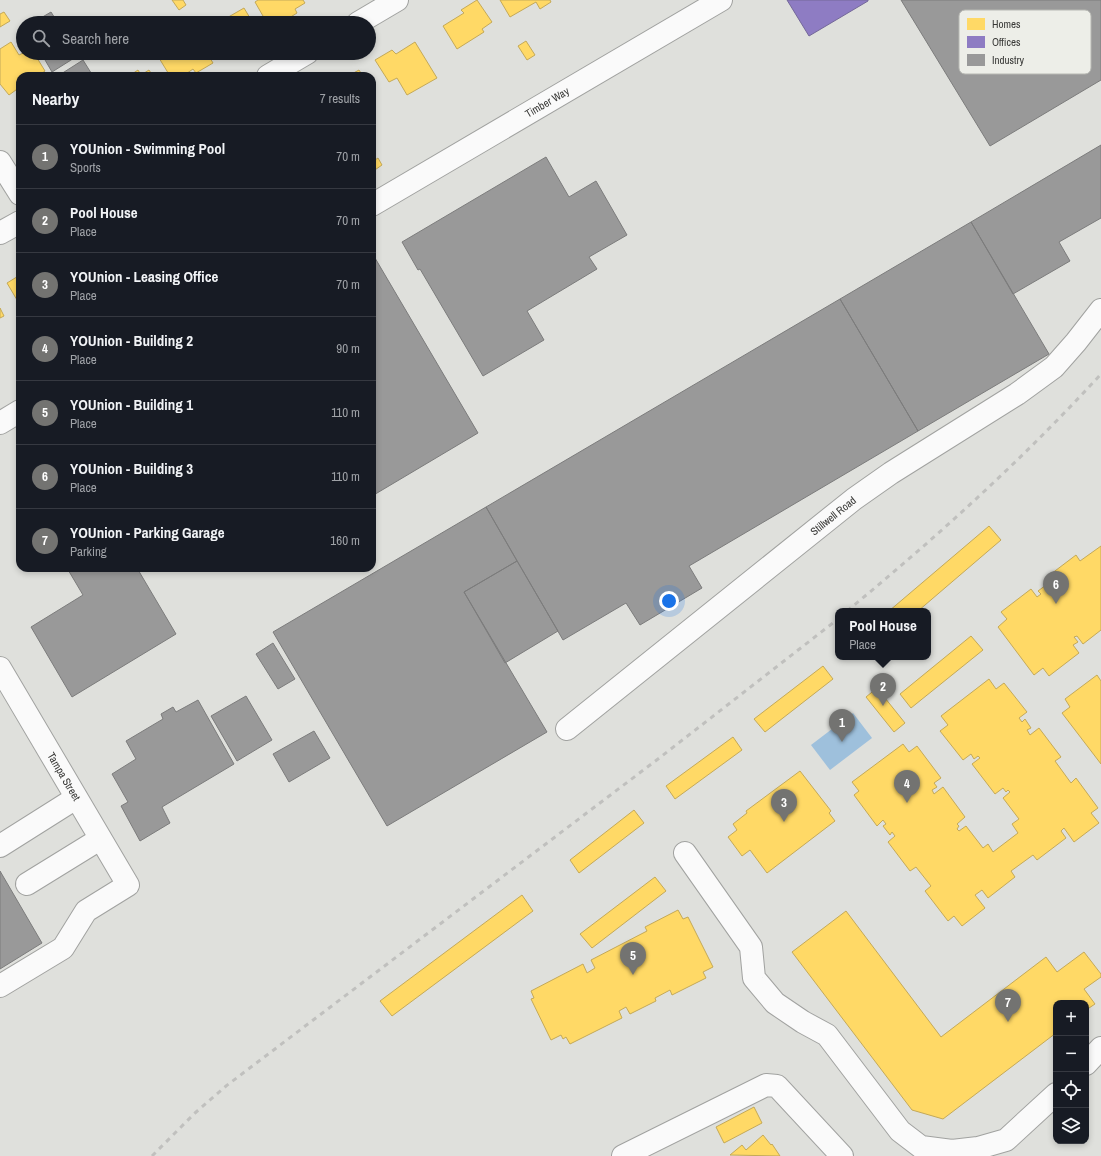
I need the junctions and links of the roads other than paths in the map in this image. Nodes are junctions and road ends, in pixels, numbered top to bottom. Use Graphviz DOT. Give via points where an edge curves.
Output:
graph roads {
  1 [pos="397,0"];
  2 [pos="721,0"];
  3 [pos="370,16"];
  4 [pos="295,60"];
  5 [pos="275,72"];
  6 [pos="0,162"];
  7 [pos="16,188"];
  8 [pos="376,203"];
  9 [pos="16,224"];
  10 [pos="0,234"];
  11 [pos="1101,310"];
  12 [pos="16,413"];
  13 [pos="0,423"];
  14 [pos="0,668"];
  15 [pos="567,729"];
  16 [pos="76,798"];
  17 [pos="100,839"];
  18 [pos="0,846"];
  19 [pos="685,853"];
  20 [pos="27,884"];
  21 [pos="0,986"];
  22 [pos="1101,1048"];
  23 [pos="1089,1061"];
  24 [pos="1053,1097"];
  25 [pos="623,1156"];
  26 [pos="842,1156"];
  1 -- 3 [label="street"];
  2 -- 8 [label="street, Timber Way"];
  4 -- 5 [label="street"];
  6 -- 7 [label="street"];
  9 -- 10 [label="street"];
  11 -- 15 [label="street, Stillwell Road" via="1054,367 1017,394 854,499"];
  12 -- 13 [label="street"];
  14 -- 16 [label="street, Tampa Street"];
  16 -- 17 [label="street, Tampa Street"];
  16 -- 18 [label="street"];
  17 -- 20 [label="street"];
  17 -- 21 [label="street, Tampa Street" via="128,885 86,911 63,948"];
  19 -- 24 [label="street" via="751,947 754,978 775,1003 827,1035 900,1131 921,1147 952,1151 978,1148 1006,1140"];
  22 -- 23 [label="street"];
  25 -- 26 [label="street" via="766,1085 777,1086"];
}
